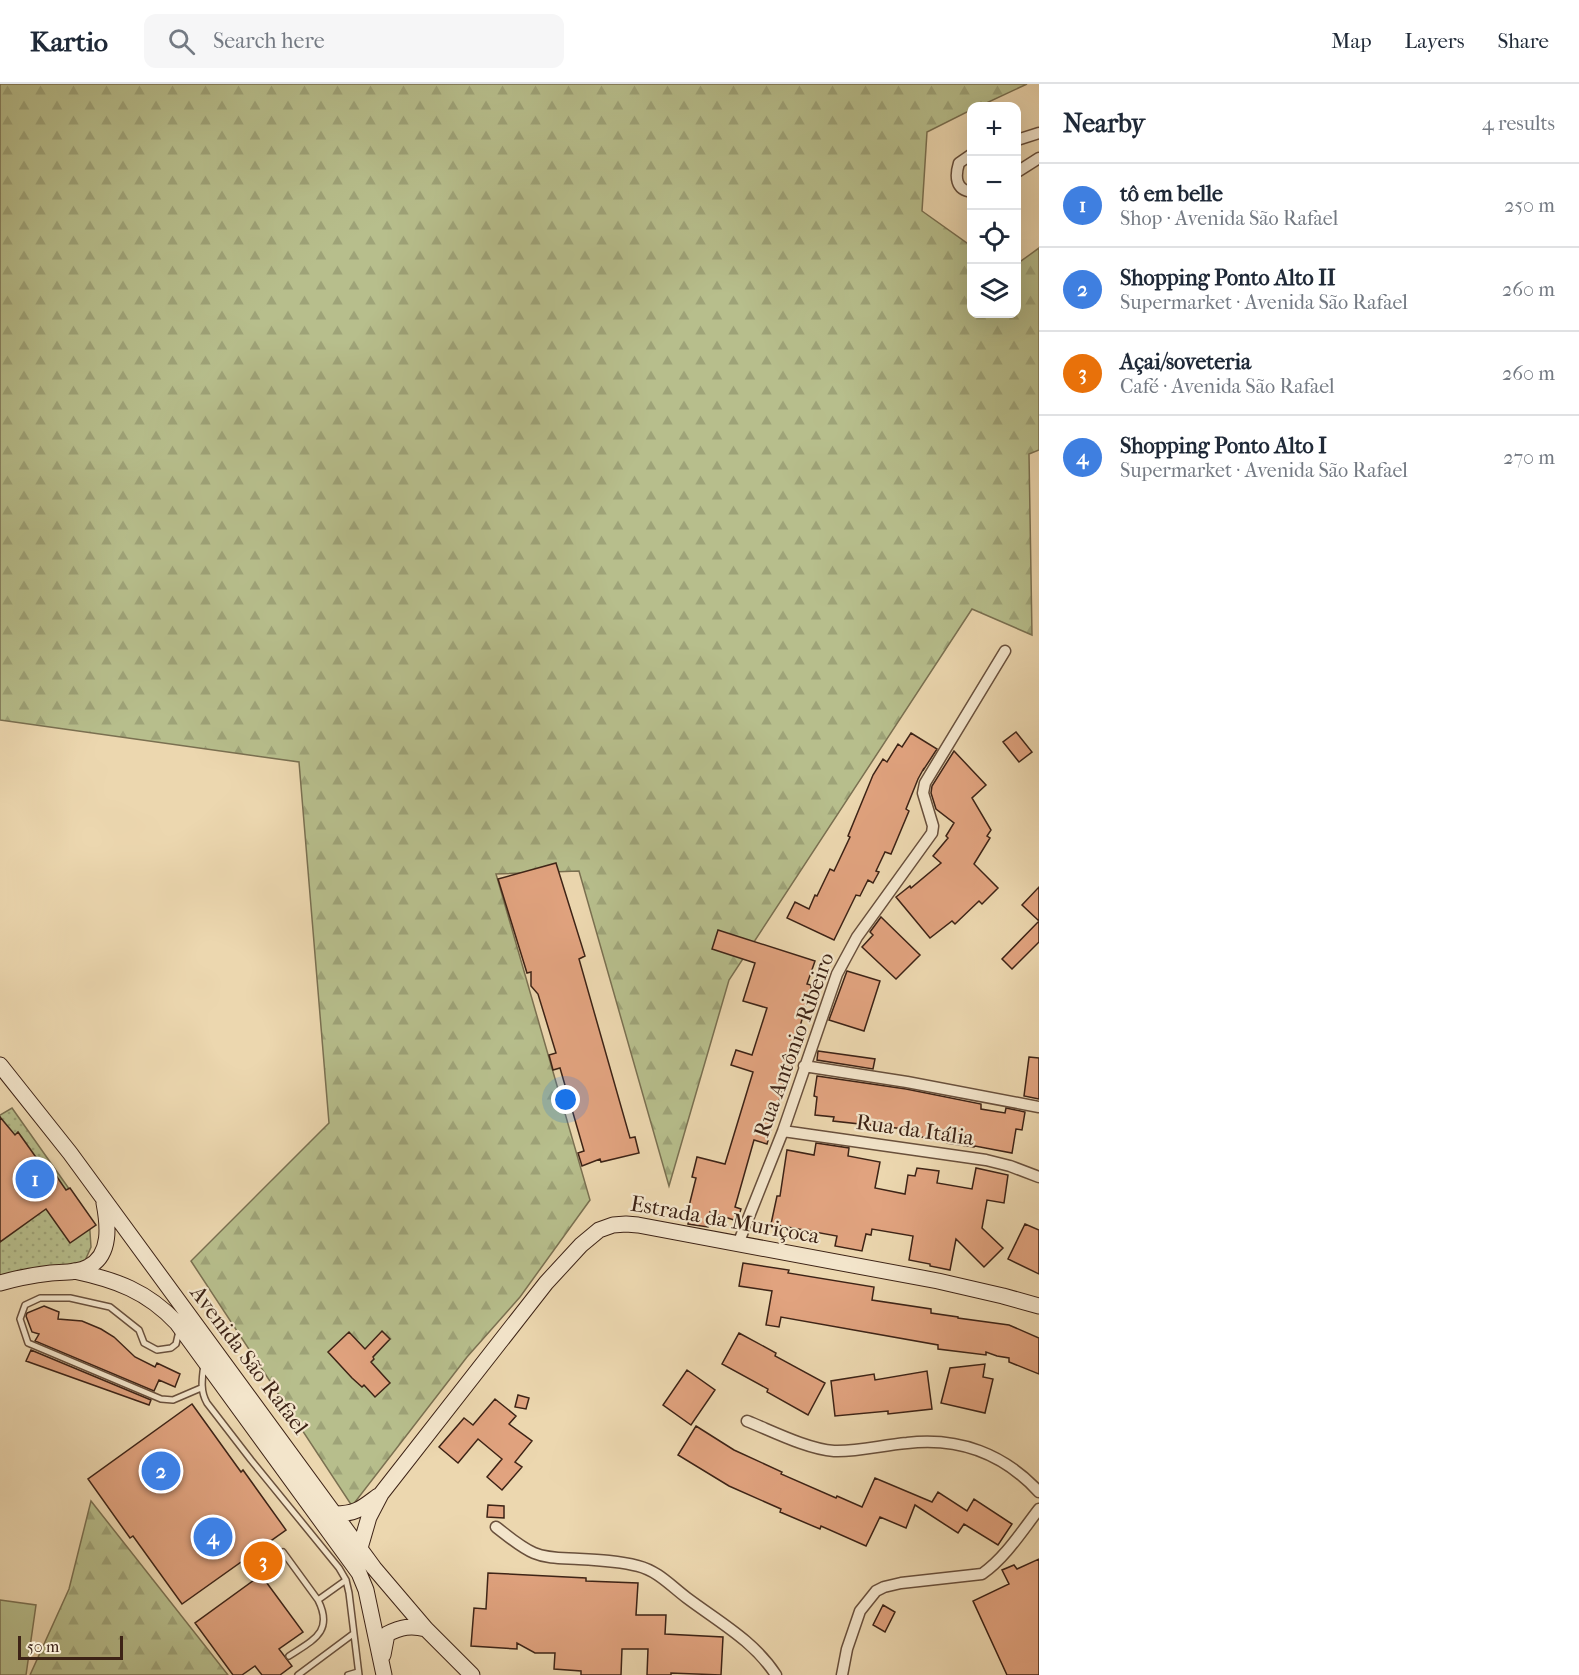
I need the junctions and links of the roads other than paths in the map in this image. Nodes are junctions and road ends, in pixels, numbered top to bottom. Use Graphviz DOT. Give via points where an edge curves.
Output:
graph roads {
  1 [pos="1039,133"];
  2 [pos="1021,139"];
  3 [pos="967,157"];
  4 [pos="1039,158"];
  5 [pos="1021,169"];
  6 [pos="967,191"];
  7 [pos="1005,651"];
  8 [pos="0,1065"];
  9 [pos="804,1066"];
  10 [pos="7,1084"];
  11 [pos="1039,1107"];
  12 [pos="783,1131"];
  13 [pos="1039,1177"];
  14 [pos="104,1200"];
  15 [pos="738,1244"];
  16 [pos="74,1271"];
  17 [pos="0,1283"];
  18 [pos="1039,1306"];
  19 [pos="180,1327"];
  20 [pos="204,1360"];
  21 [pos="201,1388"];
  22 [pos="747,1421"];
  23 [pos="1039,1492"];
  24 [pos="381,1494"];
  25 [pos="1039,1509"];
  26 [pos="335,1514"];
  27 [pos="496,1527"];
  28 [pos="360,1548"];
  29 [pos="283,1551"];
  30 [pos="346,1580"];
  31 [pos="318,1600"];
  32 [pos="426,1629"];
  33 [pos="353,1634"];
  34 [pos="289,1656"];
  35 [pos="382,1670"];
  36 [pos="358,1674"];
  37 [pos="470,1674"];
  38 [pos="298,1675"];
  39 [pos="348,1675"];
  40 [pos="776,1675"];
  41 [pos="842,1675"];
  1 -- 2 [label="street"];
  3 -- 6 [label="street" via="959,163 956,177"];
  4 -- 5 [label="street"];
  7 -- 9 [label="street, Rua Antônio Ribeiro" via="924,783 932,833 843,962"];
  8 -- 10 [label="main road, Avenida São Rafael"];
  9 -- 11 [label="street"];
  9 -- 12 [label="street, Rua Antônio Ribeiro"];
  10 -- 14 [label="main road, Avenida São Rafael" via="70,1153"];
  12 -- 13 [label="street, Rua da Itália" via="986,1160"];
  12 -- 15 [label="street, Rua Antônio Ribeiro"];
  14 -- 16 [label="main road" via="108,1223 103,1251 88,1268"];
  14 -- 26 [label="main road, Avenida São Rafael"];
  15 -- 18 [label="main road, Estrada da Muriçoca" via="938,1281"];
  15 -- 24 [label="main road, Estrada da Muriçoca" via="626,1224 599,1230 546,1283"];
  16 -- 17 [label="main road"];
  16 -- 19 [label="main road, Avenida São Rafael" via="135,1290 164,1309"];
  19 -- 20 [label="main road, Avenida São Rafael"];
  19 -- 21 [label="lane" via="176,1344 157,1350 144,1343 139,1330 110,1307 70,1298 40,1298 25,1305 20,1319 28,1342 161,1399 173,1400"];
  20 -- 21 [label="lane"];
  20 -- 35 [label="main road, Avenida São Rafael" via="359,1573"];
  21 -- 30 [label="lane" via="207,1403"];
  22 -- 23 [label="street" via="815,1448 833,1451 933,1441 978,1449 1025,1477"];
  24 -- 26 [label="main road, Estrada da Muriçoca" via="358,1511"];
  24 -- 28 [label="main road, Estrada da Muriçoca"];
  25 -- 41 [label="street" via="982,1574 901,1583 876,1591 860,1611"];
  26 -- 28 [label="main road, Avenida São Rafael"];
  27 -- 40 [label="street" via="524,1548 543,1556 649,1569 750,1644"];
  28 -- 32 [label="main road, Avenida São Rafael"];
  29 -- 31 [label="lane"];
  30 -- 31 [label="lane"];
  30 -- 33 [label="lane"];
  31 -- 34 [label="lane" via="323,1610 322,1630"];
  32 -- 35 [label="main road" via="413,1626 387,1634"];
  32 -- 37 [label="main road, Avenida São Rafael"];
  33 -- 36 [label="lane"];
  33 -- 38 [label="lane"];
  36 -- 39 [label="lane"];
}
